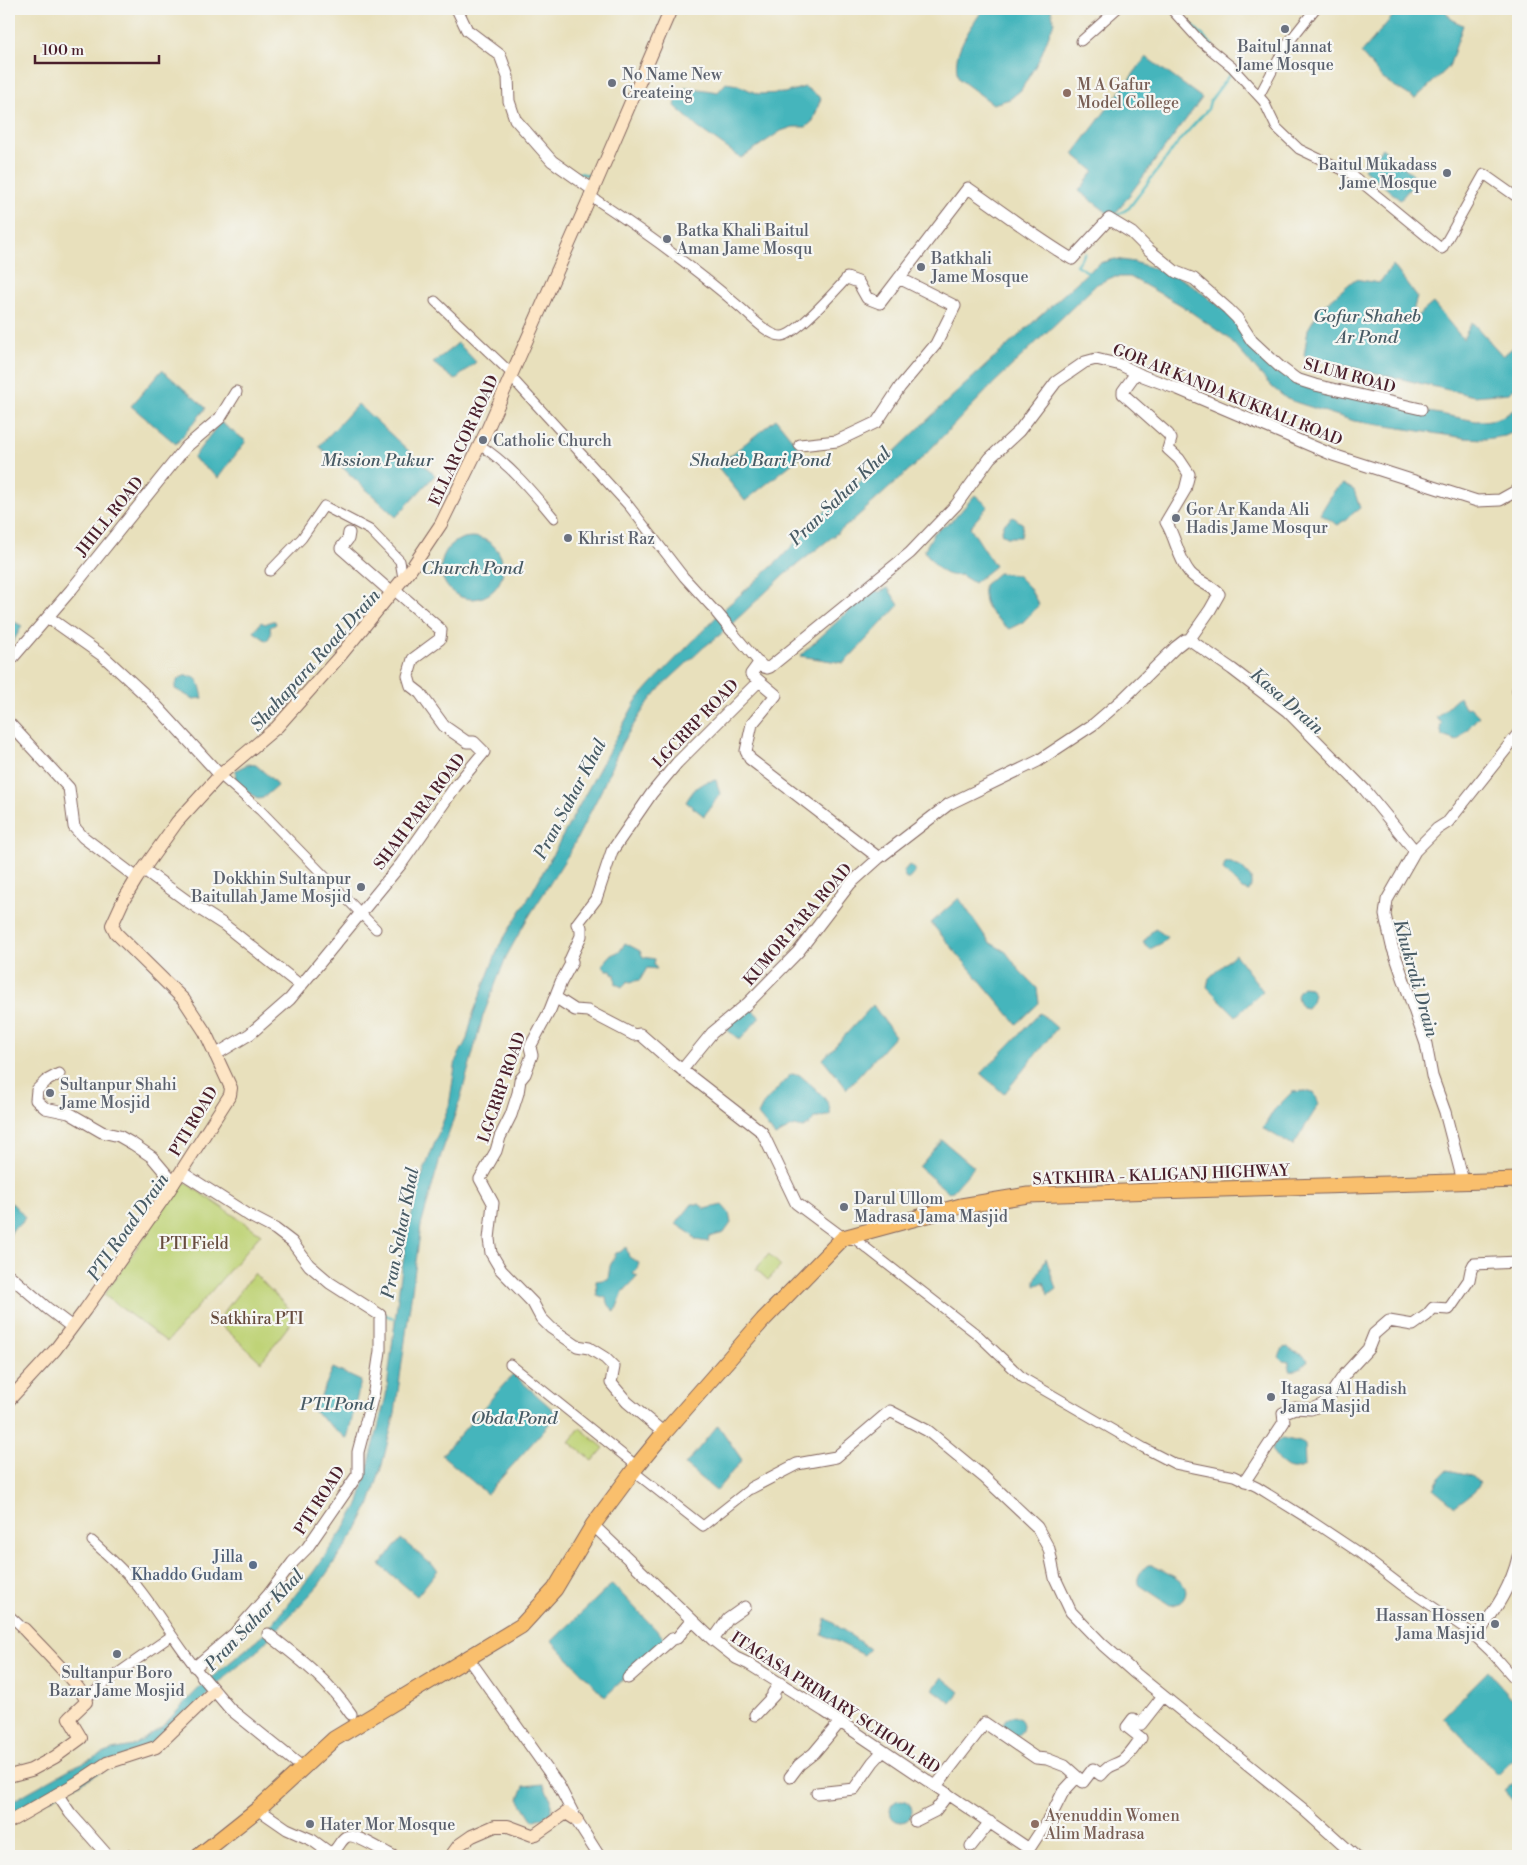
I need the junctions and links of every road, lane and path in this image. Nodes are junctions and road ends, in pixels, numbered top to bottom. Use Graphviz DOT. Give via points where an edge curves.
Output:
graph roads {
  1 [pos="457,9"];
  2 [pos="671,9"];
  3 [pos="1117,9"];
  4 [pos="1171,9"];
  5 [pos="1315,9"];
  6 [pos="1081,40"];
  7 [pos="1259,96"];
  8 [pos="591,193"];
  9 [pos="1518,198"];
  10 [pos="847,278"];
  11 [pos="899,278"];
  12 [pos="435,301"];
  13 [pos="1136,373"];
  14 [pos="511,375"];
  15 [pos="236,392"];
  16 [pos="1421,409"];
  17 [pos="480,445"];
  18 [pos="800,445"];
  19 [pos="1518,490"];
  20 [pos="554,518"];
  21 [pos="349,533"];
  22 [pos="270,571"];
  23 [pos="403,578"];
  24 [pos="393,591"];
  25 [pos="717,613"];
  26 [pos="48,617"];
  27 [pos="732,631"];
  28 [pos="1189,640"];
  29 [pos="9,662"];
  30 [pos="759,663"];
  31 [pos="759,681"];
  32 [pos="9,723"];
  33 [pos="1518,734"];
  34 [pos="220,775"];
  35 [pos="1415,850"];
  36 [pos="879,858"];
  37 [pos="140,873"];
  38 [pos="360,912"];
  39 [pos="376,929"];
  40 [pos="301,986"];
  41 [pos="555,997"];
  42 [pos="204,1032"];
  43 [pos="215,1055"];
  44 [pos="682,1070"];
  45 [pos="58,1074"];
  46 [pos="178,1178"];
  47 [pos="1518,1180"];
  48 [pos="1462,1181"];
  49 [pos="844,1238"];
  50 [pos="1518,1262"];
  51 [pos="9,1274"];
  52 [pos="72,1327"];
  53 [pos="510,1364"];
  54 [pos="9,1400"];
  55 [pos="664,1433"];
  56 [pos="635,1469"];
  57 [pos="1245,1482"];
  58 [pos="751,1488"];
  59 [pos="593,1525"];
  60 [pos="92,1542"];
  61 [pos="1518,1557"];
  62 [pos="745,1607"];
  63 [pos="9,1615"];
  64 [pos="692,1620"];
  65 [pos="24,1629"];
  66 [pos="268,1634"];
  67 [pos="171,1636"];
  68 [pos="1476,1637"];
  69 [pos="713,1640"];
  70 [pos="468,1658"];
  71 [pos="198,1672"];
  72 [pos="628,1678"];
  73 [pos="780,1683"];
  74 [pos="1518,1683"];
  75 [pos="214,1691"];
  76 [pos="1163,1696"];
  77 [pos="86,1698"];
  78 [pos="350,1714"];
  79 [pos="755,1715"];
  80 [pos="840,1722"];
  81 [pos="883,1751"];
  82 [pos="302,1767"];
  83 [pos="9,1776"];
  84 [pos="790,1777"];
  85 [pos="1078,1777"];
  86 [pos="936,1786"];
  87 [pos="817,1793"];
  88 [pos="57,1794"];
  89 [pos="948,1794"];
  90 [pos="258,1809"];
  91 [pos="576,1820"];
  92 [pos="915,1821"];
  93 [pos="9,1822"];
  94 [pos="990,1822"];
  95 [pos="971,1846"];
  96 [pos="108,1856"];
  97 [pos="199,1856"];
  98 [pos="393,1856"];
  99 [pos="451,1856"];
  100 [pos="599,1856"];
  101 [pos="1355,1856"];
  1 -- 8 [label="street" via="468,30 500,55 508,77 509,101 515,119 552,161"];
  2 -- 8 [label="main road, ELLAR COR ROAD"];
  3 -- 6 [label="street"];
  4 -- 7 [label="street"];
  5 -- 7 [label="street" via="1285,47"];
  7 -- 9 [label="street" via="1276,127 1299,149 1351,174 1442,249 1484,174"];
  8 -- 10 [label="street" via="720,289 768,331 781,337 800,326"];
  8 -- 14 [label="main road, ELLAR COR ROAD"];
  10 -- 11 [label="street" via="858,282 867,298 880,303"];
  11 -- 16 [label="street, SLUM ROAD" via="968,188 1028,232 1072,259 1109,219 1132,233 1176,272 1194,279 1237,318 1252,341 1296,379 1314,386"];
  11 -- 18 [label="street" via="955,306 936,344 900,387 877,422 837,441"];
  12 -- 14 [label="street"];
  13 -- 19 [label="street, GOR AR KANDA KUKRALI ROAD" via="1333,455 1426,486 1477,501 1500,500"];
  13 -- 28 [label="street" via="1123,394 1168,434 1171,439 1168,449 1189,474 1185,490 1166,522 1191,574 1219,594"];
  13 -- 30 [label="street, GOR AR KANDA KUKRALI ROAD" via="1121,365 1096,359 1085,362 1064,376 1045,395 1019,431 990,458 956,505 910,553 770,667"];
  14 -- 17 [label="main road, ELLAR COR ROAD"];
  14 -- 25 [label="street" via="629,506 684,577"];
  15 -- 26 [label="street, JHILL ROAD" via="220,418 186,447"];
  17 -- 20 [label="street" via="516,473"];
  17 -- 23 [label="main road, ELLAR COR ROAD" via="441,524"];
  21 -- 24 [label="street" via="341,548"];
  22 -- 23 [label="street" via="302,538 324,506 370,530 400,561"];
  23 -- 24 [label="main road, ELLAR COR ROAD"];
  24 -- 34 [label="main road, ELLAR COR ROAD" via="276,727"];
  24 -- 38 [label="street, SHAH PARA ROAD" via="441,630 440,639 413,659 408,676 411,686 444,726 467,742 474,742 484,752 455,787 402,864"];
  25 -- 27 [label="street"];
  26 -- 29 [label="street, JHILL ROAD"];
  26 -- 34 [label="street" via="103,656 152,701"];
  27 -- 30 [label="street"];
  28 -- 35 [label="street" via="1287,711 1365,790"];
  28 -- 36 [label="street, KUMOR PARA ROAD" via="1176,647 1094,724 1038,761 949,804"];
  30 -- 31 [label="street" via="751,674"];
  31 -- 36 [label="street" via="776,695 752,724 746,751 750,759"];
  31 -- 41 [label="street, LGCRRP ROAD" via="677,763 612,851 596,899 577,924 582,927 581,936"];
  32 -- 37 [label="street" via="69,788 74,827 83,837"];
  33 -- 35 [label="street" via="1448,822"];
  34 -- 37 [label="main road, ELLAR COR ROAD" via="177,822"];
  34 -- 38 [label="street" via="260,810"];
  35 -- 48 [label="street" via="1387,900 1385,916 1426,1044"];
  36 -- 44 [label="street, KUMOR PARA ROAD" via="850,884 798,952 747,1004 712,1033"];
  37 -- 40 [label="street" via="223,924"];
  37 -- 42 [label="main road, ELLAR COR ROAD" via="112,925 116,933 184,1000"];
  38 -- 39 [label="street"];
  38 -- 40 [label="street, SHAH PARA ROAD"];
  40 -- 43 [label="street, SHAH PARA ROAD" via="250,1034"];
  41 -- 44 [label="street" via="575,1010 588,1011 640,1034"];
  41 -- 55 [label="street, LGCRRP ROAD" via="530,1048 532,1054 496,1152 480,1179 493,1203 489,1238 491,1253 551,1328 577,1346 589,1348 614,1367 611,1383 627,1402"];
  42 -- 43 [label="main road, PTI ROAD"];
  43 -- 46 [label="main road, PTI ROAD" via="231,1088 230,1095"];
  44 -- 49 [label="street" via="762,1132 796,1203"];
  45 -- 46 [label="street" via="36,1090 36,1100 40,1104 69,1113 102,1132 119,1136"];
  46 -- 52 [label="main road, PTI ROAD"];
  46 -- 71 [label="street, PTI ROAD" via="275,1228 330,1283 380,1315 380,1351 374,1391 358,1452 358,1474 307,1548"];
  47 -- 48 [label="highway, SATKHIRA - KALIGANJ HIGHWAY"];
  48 -- 49 [label="highway, SATKHIRA - KALIGANJ HIGHWAY" via="1028,1196 961,1206"];
  49 -- 55 [label="highway" via="763,1320"];
  49 -- 57 [label="street" via="856,1240 978,1335 1024,1378 1046,1392 1175,1464 1234,1476"];
  50 -- 57 [label="street" via="1474,1264 1469,1280 1449,1309 1433,1308 1413,1325 1389,1321 1374,1334 1368,1349 1324,1404 1283,1413 1284,1422"];
  51 -- 52 [label="street"];
  52 -- 54 [label="main road, PTI ROAD"];
  53 -- 56 [label="street"];
  55 -- 56 [label="highway"];
  56 -- 58 [label="street" via="703,1526"];
  56 -- 59 [label="highway"];
  57 -- 68 [label="street" via="1310,1520"];
  58 -- 76 [label="street" via="797,1464 836,1457 890,1411 928,1431 1037,1527 1049,1549 1055,1578 1071,1612 1102,1645"];
  59 -- 64 [label="street, ITAGASA PRIMARY SCHOOL RD"];
  59 -- 70 [label="highway" via="556,1589 521,1626"];
  60 -- 67 [label="street" via="140,1590"];
  61 -- 68 [label="street" via="1506,1594"];
  62 -- 69 [label="street" via="728,1619"];
  63 -- 65 [label="street"];
  64 -- 69 [label="street, ITAGASA PRIMARY SCHOOL RD"];
  64 -- 72 [label="street" via="677,1638"];
  65 -- 77 [label="main road"];
  66 -- 78 [label="street" via="336,1693"];
  67 -- 71 [label="street"];
  67 -- 77 [label="street"];
  68 -- 74 [label="street"];
  69 -- 73 [label="street, ITAGASA PRIMARY SCHOOL RD" via="736,1658"];
  70 -- 82 [label="highway" via="334,1739"];
  70 -- 91 [label="street" via="559,1786"];
  71 -- 75 [label="street"];
  73 -- 79 [label="street" via="774,1695"];
  73 -- 80 [label="street, ITAGASA PRIMARY SCHOOL RD"];
  75 -- 82 [label="street" via="248,1725"];
  75 -- 88 [label="main road" via="156,1747 107,1763"];
  76 -- 85 [label="street" via="1140,1724 1133,1719 1128,1727 1141,1738 1122,1760 1108,1766 1101,1775 1093,1769 1084,1782"];
  76 -- 101 [label="street"];
  77 -- 83 [label="main road" via="86,1702 69,1718 81,1738 32,1770"];
  80 -- 81 [label="street, ITAGASA PRIMARY SCHOOL RD"];
  80 -- 84 [label="street"];
  81 -- 86 [label="street, ITAGASA PRIMARY SCHOOL RD"];
  81 -- 87 [label="street" via="854,1789"];
  82 -- 90 [label="highway"];
  85 -- 86 [label="street" via="1065,1766 1036,1758 984,1723"];
  85 -- 94 [label="street, ITAGASA PRIMARY SCHOOL RD" via="1063,1792 1029,1849"];
  86 -- 89 [label="street, ITAGASA PRIMARY SCHOOL RD"];
  88 -- 93 [label="main road"];
  88 -- 96 [label="street"];
  89 -- 92 [label="street" via="935,1811"];
  89 -- 94 [label="street, ITAGASA PRIMARY SCHOOL RD"];
  90 -- 97 [label="highway"];
  90 -- 98 [label="street" via="330,1853 350,1835"];
  91 -- 99 [label="main road" via="566,1813 532,1835 508,1826 495,1826 472,1836"];
  91 -- 100 [label="street"];
  94 -- 95 [label="street"];
}
